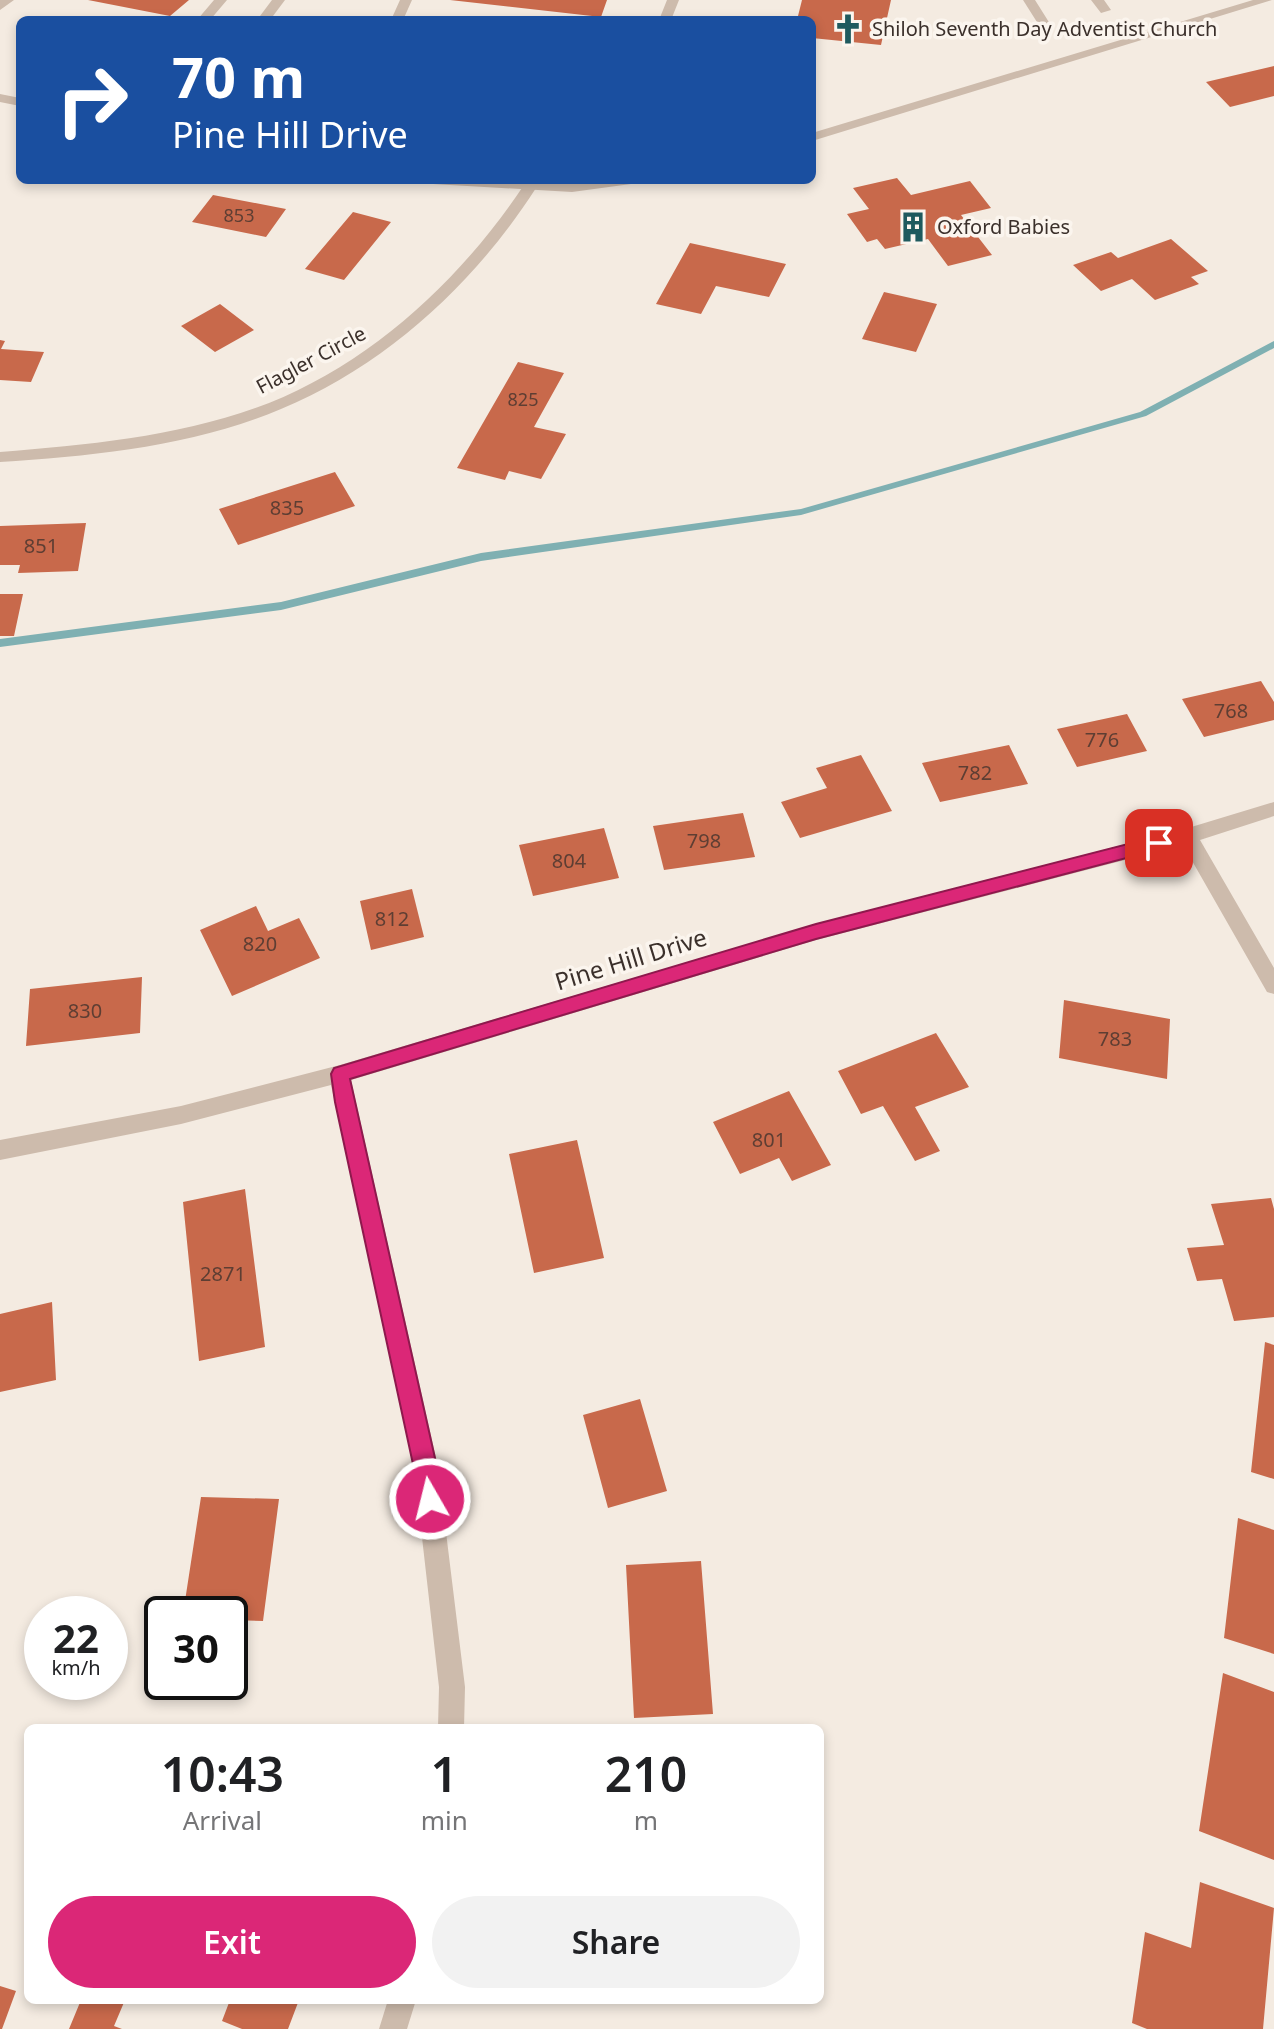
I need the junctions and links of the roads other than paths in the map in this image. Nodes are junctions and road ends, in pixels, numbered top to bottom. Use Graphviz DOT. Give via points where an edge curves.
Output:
graph roads {
  1 [pos="8,0"];
  2 [pos="221,0"];
  3 [pos="279,0"];
  4 [pos="1029,0"];
  5 [pos="1266,0"];
  6 [pos="0,6"];
  7 [pos="207,16"];
  8 [pos="266,16"];
  9 [pos="1046,27"];
  10 [pos="816,136"];
  11 [pos="481,184"];
  12 [pos="600,184"];
  13 [pos="529,188"];
  14 [pos="0,457"];
  15 [pos="1274,809"];
  16 [pos="1188,836"];
  17 [pos="1274,986"];
  18 [pos="340,1074"];
  19 [pos="0,1150"];
  20 [pos="451,1724"];
  21 [pos="401,2004"];
  22 [pos="393,2029"];
  1 -- 6 [label="street"];
  2 -- 7 [label="street"];
  3 -- 8 [label="street"];
  4 -- 9 [label="street"];
  5 -- 10 [label="street"];
  11 -- 13 [label="street"];
  12 -- 13 [label="street"];
  13 -- 14 [label="street, Flagler Circle" via="515,212 439,298 377,349 279,405 184,435 84,452"];
  15 -- 16 [label="street, Pine Hill Drive"];
  16 -- 17 [label="street"];
  16 -- 18 [label="street, Pine Hill Drive" via="816,932"];
  18 -- 19 [label="street, Pine Hill Drive" via="181,1115"];
  18 -- 20 [label="street" via="426,1467 452,1687"];
  21 -- 22 [label="street"];
}
